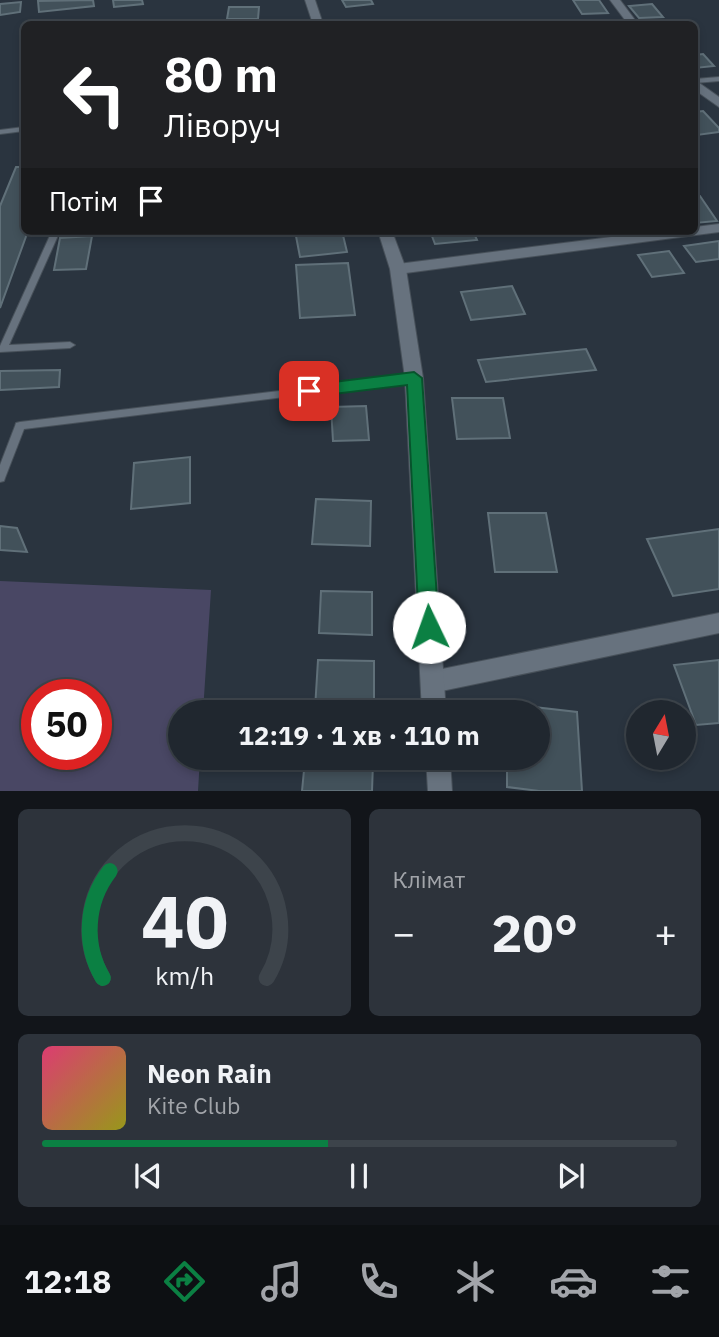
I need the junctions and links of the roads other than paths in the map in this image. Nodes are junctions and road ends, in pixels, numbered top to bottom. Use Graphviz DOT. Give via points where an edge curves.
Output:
graph roads {
  1 [pos="310,0"];
  2 [pos="615,0"];
  3 [pos="317,21"];
  4 [pos="631,21"];
  5 [pos="719,79"];
  6 [pos="698,82"];
  7 [pos="698,85"];
  8 [pos="719,103"];
  9 [pos="21,129"];
  10 [pos="0,132"];
  11 [pos="719,228"];
  12 [pos="698,231"];
  13 [pos="54,235"];
  14 [pos="387,235"];
  15 [pos="664,235"];
  16 [pos="398,269"];
  17 [pos="70,345"];
  18 [pos="1,349"];
  19 [pos="414,378"];
  20 [pos="0,478"];
  21 [pos="719,623"];
  22 [pos="432,682"];
  23 [pos="433,700"];
  24 [pos="439,770"];
  25 [pos="440,791"];
  1 -- 3 [label="street"];
  2 -- 4 [label="street"];
  5 -- 6 [label="lane"];
  7 -- 8 [label="street"];
  9 -- 10 [label="lane"];
  11 -- 12 [label="street"];
  13 -- 18 [label="lane"];
  14 -- 16 [label="street"];
  15 -- 16 [label="street"];
  16 -- 19 [label="street"];
  17 -- 18 [label="lane"];
  19 -- 20 [label="lane" via="20,426"];
  19 -- 22 [label="street"];
  21 -- 22 [label="street"];
  22 -- 23 [label="street"];
  24 -- 25 [label="street"];
}
